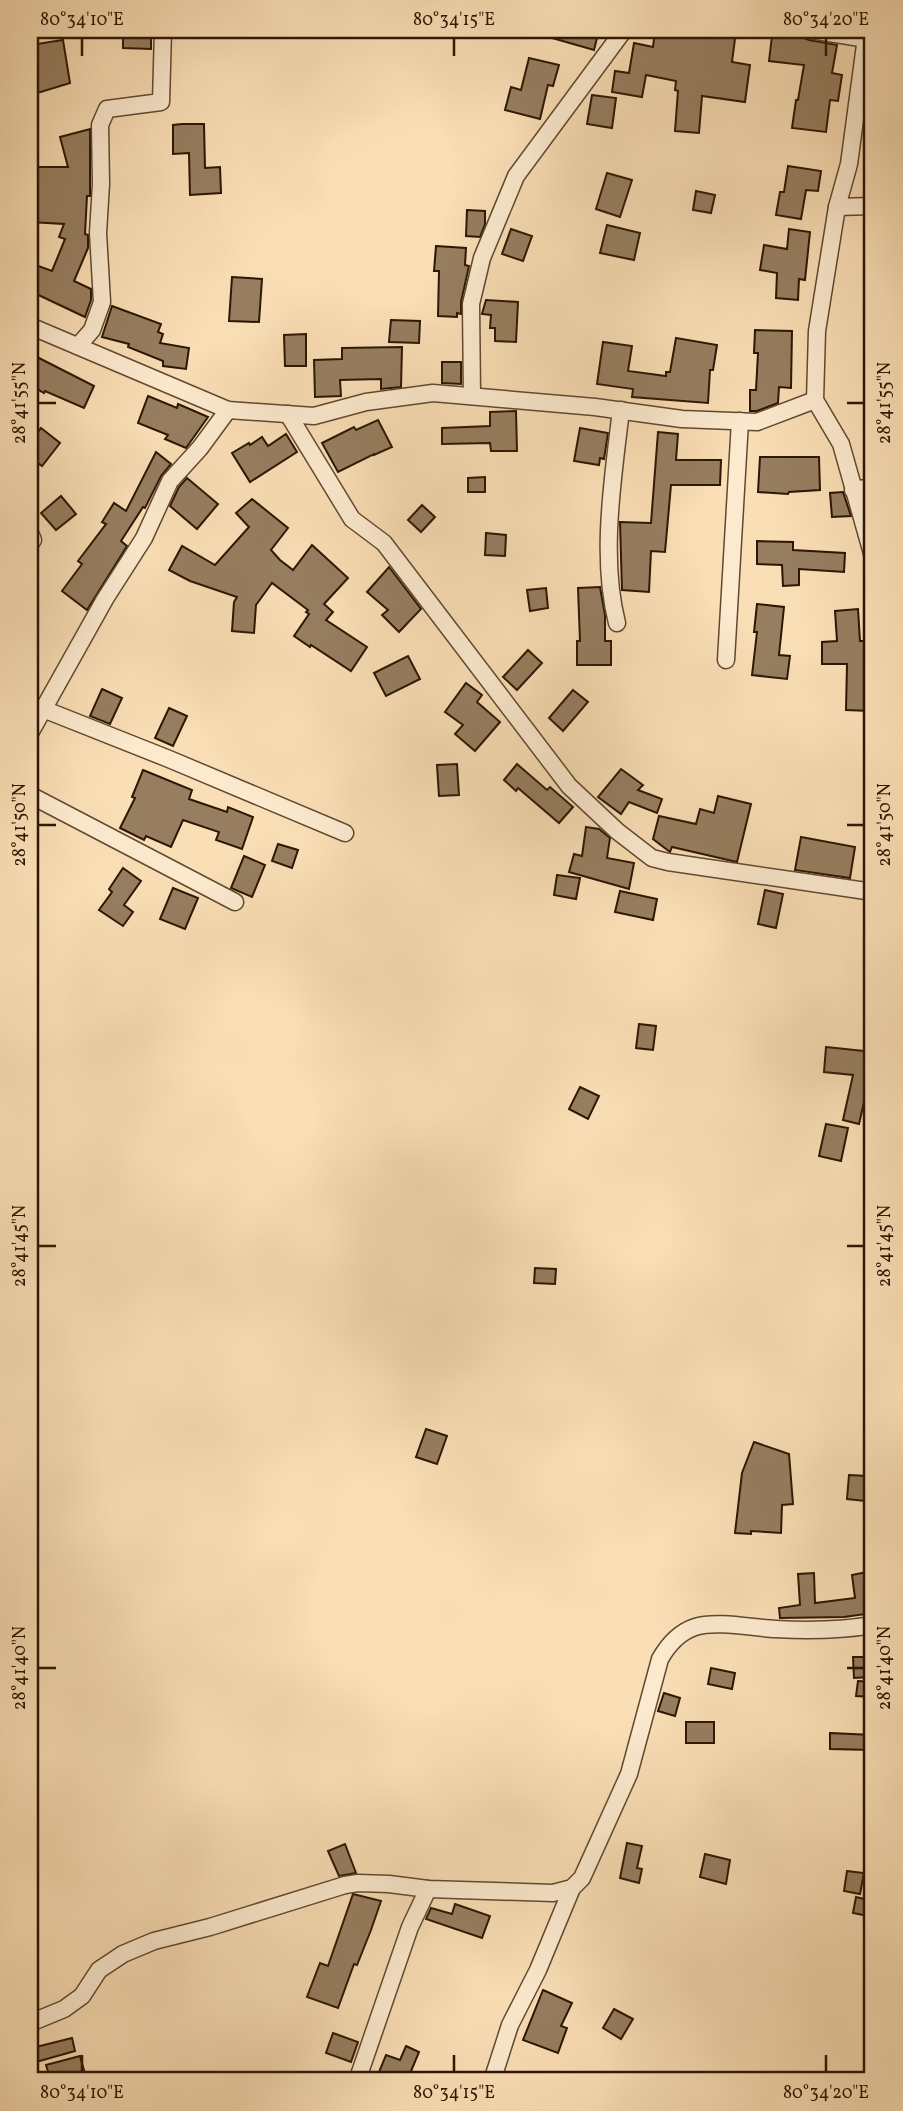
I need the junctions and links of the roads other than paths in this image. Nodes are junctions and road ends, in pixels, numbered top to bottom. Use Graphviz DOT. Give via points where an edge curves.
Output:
graph roads {
  1 [pos="163,30"];
  2 [pos="624,30"];
  3 [pos="811,30"];
  4 [pos="869,36"];
  5 [pos="873,206"];
  6 [pos="837,207"];
  7 [pos="30,326"];
  8 [pos="78,346"];
  9 [pos="472,396"];
  10 [pos="815,400"];
  11 [pos="228,410"];
  12 [pos="621,410"];
  13 [pos="288,414"];
  14 [pos="740,421"];
  15 [pos="873,488"];
  16 [pos="853,490"];
  17 [pos="873,557"];
  18 [pos="617,623"];
  19 [pos="726,660"];
  20 [pos="43,709"];
  21 [pos="30,733"];
  22 [pos="30,795"];
  23 [pos="345,833"];
  24 [pos="873,892"];
  25 [pos="235,902"];
  26 [pos="873,1625"];
  27 [pos="572,1888"];
  28 [pos="428,1889"];
  29 [pos="30,2023"];
  30 [pos="357,2081"];
  31 [pos="492,2081"];
  1 -- 8 [label="street" via="161,102 107,109 100,125 97,233 102,302 92,330"];
  2 -- 9 [label="street" via="516,176 482,258 471,304"];
  3 -- 4 [label="street"];
  4 -- 6 [label="street" via="849,164"];
  5 -- 6 [label="street"];
  6 -- 10 [label="street" via="817,331"];
  7 -- 8 [label="street"];
  8 -- 11 [label="street"];
  9 -- 12 [label="street"];
  9 -- 13 [label="street" via="433,393 366,402 314,416"];
  10 -- 14 [label="street" via="757,422"];
  10 -- 16 [label="street" via="841,444"];
  11 -- 13 [label="street"];
  11 -- 20 [label="street" via="170,481 144,538"];
  12 -- 14 [label="street"];
  12 -- 18 [label="street" via="609,512 611,601"];
  13 -- 24 [label="street" via="352,519 384,543 569,786 617,831 652,858 668,862"];
  14 -- 19 [label="street"];
  15 -- 16 [label="street"];
  16 -- 17 [label="street"];
  20 -- 21 [label="street"];
  20 -- 23 [label="street"];
  22 -- 25 [label="street"];
  26 -- 27 [label="street" via="831,1629 711,1625 695,1627 678,1637 660,1659 629,1774 582,1878"];
  27 -- 28 [label="street" via="553,1893"];
  27 -- 31 [label="street" via="510,2025"];
  28 -- 29 [label="street" via="345,1885 154,1941 99,1970 82,1996 64,2009"];
  28 -- 30 [label="street" via="410,1927"];
}
